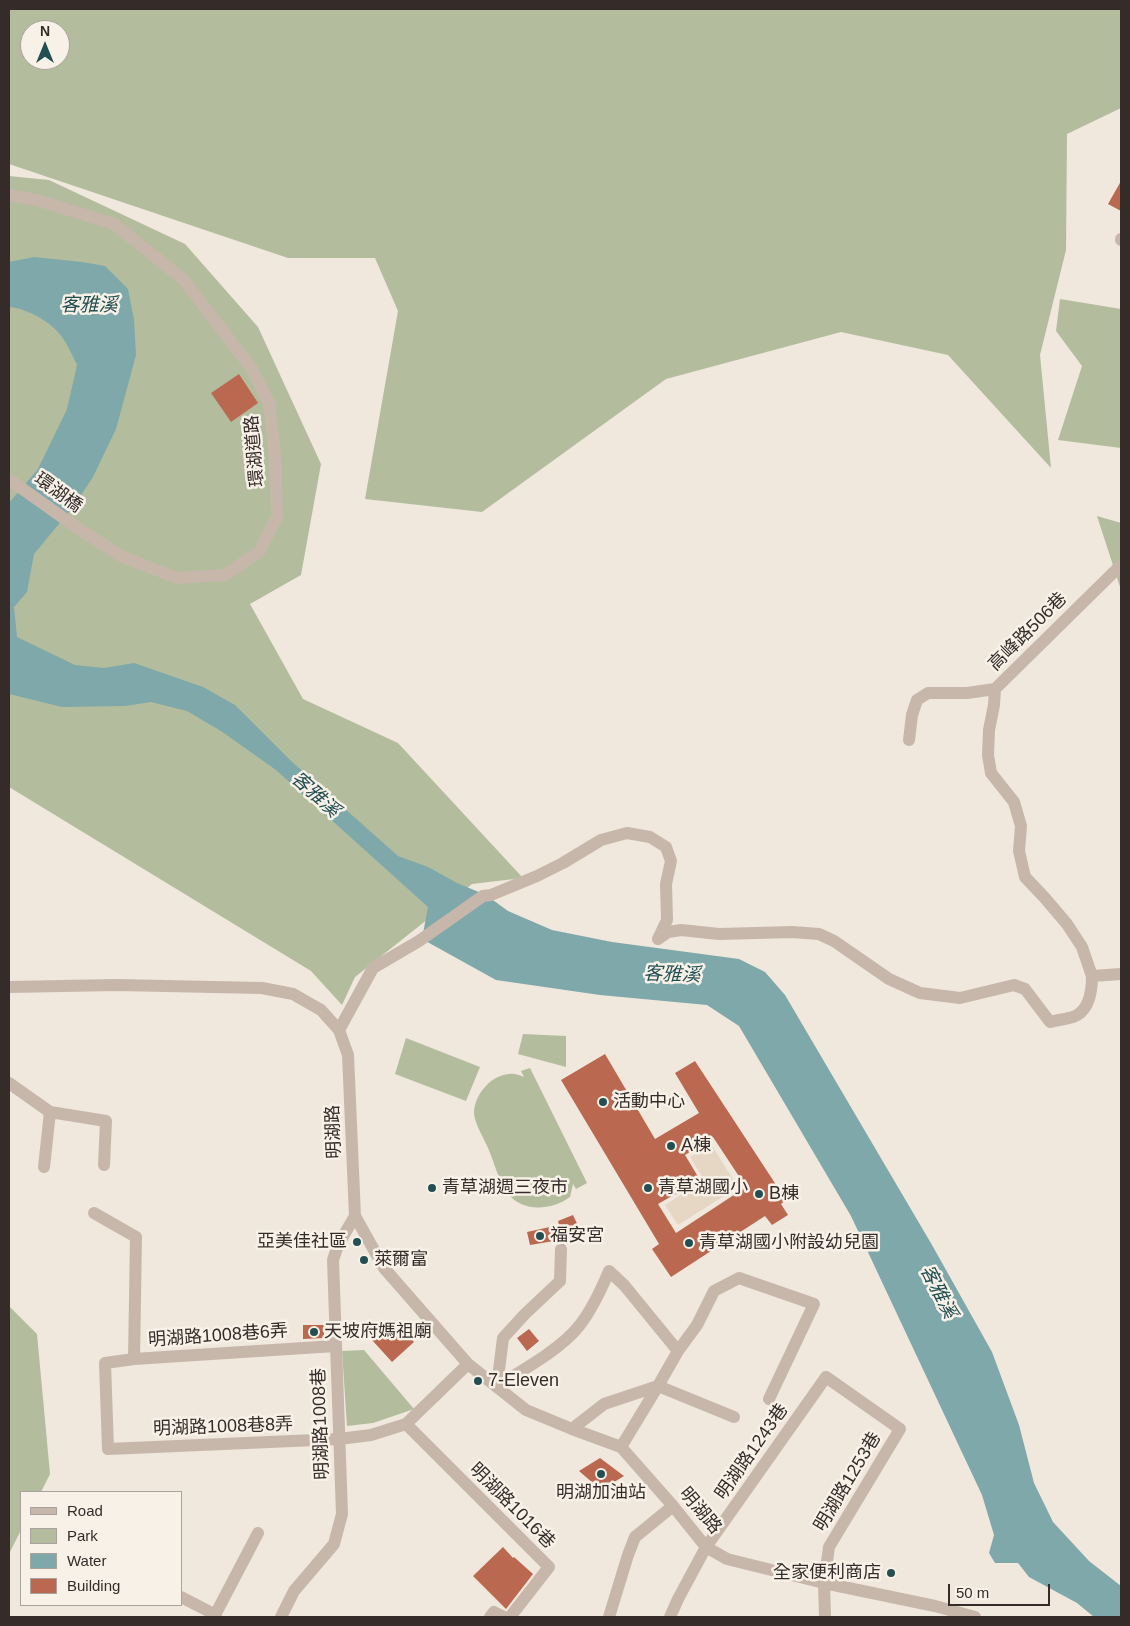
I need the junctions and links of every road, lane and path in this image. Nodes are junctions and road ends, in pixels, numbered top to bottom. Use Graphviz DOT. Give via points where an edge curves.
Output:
graph roads {
  1 [pos="9,196"];
  2 [pos="13,482"];
  3 [pos="79,529"];
  4 [pos="1121,565"];
  5 [pos="995,689"];
  6 [pos="909,740"];
  7 [pos="1121,974"];
  8 [pos="1092,976"];
  9 [pos="9,987"];
  10 [pos="339,1030"];
  11 [pos="9,1083"];
  12 [pos="50,1112"];
  13 [pos="104,1165"];
  14 [pos="44,1167"];
  15 [pos="94,1213"];
  16 [pos="355,1216"];
  17 [pos="561,1249"];
  18 [pos="335,1346"];
  19 [pos="678,1351"];
  20 [pos="134,1359"];
  21 [pos="468,1364"];
  22 [pos="826,1377"];
  23 [pos="497,1386"];
  24 [pos="658,1386"];
  25 [pos="769,1399"];
  26 [pos="734,1417"];
  27 [pos="406,1424"];
  28 [pos="572,1429"];
  29 [pos="339,1439"];
  30 [pos="621,1447"];
  31 [pos="108,1449"];
  32 [pos="673,1506"];
  33 [pos="258,1532"];
  34 [pos="706,1547"];
  35 [pos="824,1583"];
  36 [pos="182,1598"];
  37 [pos="215,1616"];
  38 [pos="281,1617"];
  39 [pos="490,1617"];
  40 [pos="504,1617"];
  41 [pos="510,1617"];
  42 [pos="609,1617"];
  43 [pos="670,1617"];
  44 [pos="825,1617"];
  45 [pos="974,1617"];
  1 -- 3 [label="street, 環湖道路" via="37,200 114,224 182,279 252,369 269,403 277,517 259,552 225,575 177,578 121,556"];
  2 -- 3 [label="street, 環湖橋"];
  4 -- 5 [label="street, 高峰路506巷"];
  5 -- 6 [label="street" via="928,693 917,700"];
  5 -- 8 [label="street, 高峰路506巷" via="989,730 991,773 1014,802 1021,826 1019,851 1025,877 1068,924 1082,947"];
  7 -- 8 [label="street"];
  8 -- 10 [label="street" via="1091,998 1083,1009 1075,1016 1050,1022 1025,989 1014,985 960,998 920,993 889,979 819,934 720,934 682,930 668,932 658,939 667,920 666,884 671,861 666,847 650,837 627,833 600,840 537,876 483,896 419,942 373,968"];
  9 -- 10 [label="street, 明湖路" via="262,988 293,994 322,1010"];
  10 -- 16 [label="street, 明湖路" via="348,1055"];
  11 -- 12 [label="street"];
  12 -- 13 [label="street" via="106,1121"];
  12 -- 14 [label="street"];
  15 -- 20 [label="street, 明湖路1008巷6弄" via="136,1237"];
  16 -- 18 [label="street, 明湖路1008巷" via="333,1260"];
  16 -- 21 [label="street, 明湖路" via="384,1268"];
  17 -- 23 [label="street" via="560,1281 503,1338"];
  18 -- 20 [label="street, 明湖路1008巷6弄"];
  18 -- 29 [label="street, 明湖路1008巷"];
  19 -- 23 [label="street" via="609,1271 579,1327 554,1350"];
  19 -- 24 [label="street"];
  19 -- 25 [label="street" via="714,1291 739,1278 814,1304"];
  20 -- 31 [label="street, 明湖路1008巷6弄" via="105,1363"];
  21 -- 23 [label="street, 明湖路"];
  21 -- 27 [label="street"];
  22 -- 34 [label="street, 明湖路1243巷"];
  22 -- 35 [label="street, 明湖路1253巷" via="900,1429 829,1546"];
  23 -- 28 [label="street, 明湖路" via="526,1410"];
  24 -- 26 [label="street"];
  24 -- 28 [label="street" via="604,1404"];
  24 -- 30 [label="street"];
  27 -- 29 [label="street" via="371,1435"];
  27 -- 41 [label="street, 明湖路1016巷" via="549,1567"];
  28 -- 30 [label="street, 明湖路"];
  29 -- 31 [label="street, 明湖路1008巷8弄"];
  29 -- 38 [label="street, 明湖路1008巷" via="342,1514 334,1544 294,1591"];
  30 -- 32 [label="street, 明湖路"];
  32 -- 34 [label="street, 明湖路"];
  32 -- 42 [label="street" via="635,1537"];
  33 -- 37 [label="street"];
  34 -- 35 [label="street, 明湖路" via="727,1559"];
  34 -- 43 [label="street, 明湖路1243巷"];
  35 -- 44 [label="street, 明湖路1253巷"];
  35 -- 45 [label="street, 明湖路"];
  36 -- 37 [label="street"];
  39 -- 40 [label="street" via="494,1612"];
}
